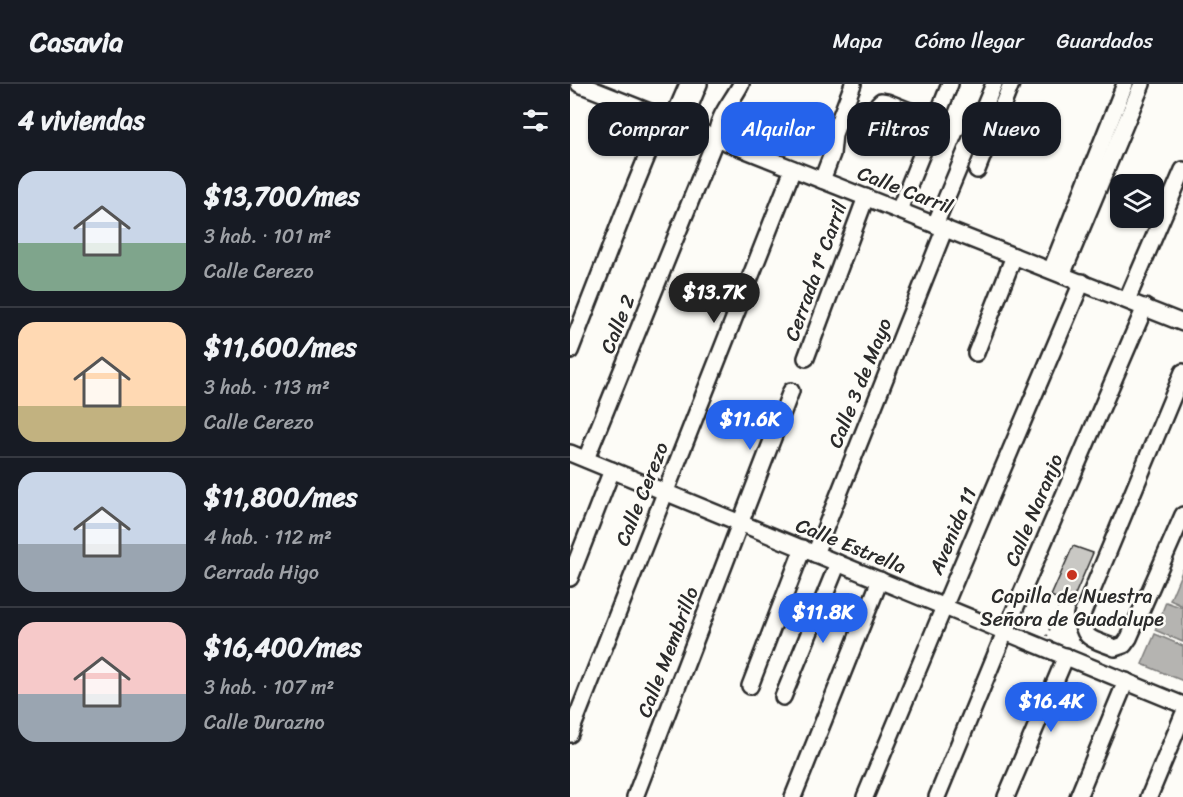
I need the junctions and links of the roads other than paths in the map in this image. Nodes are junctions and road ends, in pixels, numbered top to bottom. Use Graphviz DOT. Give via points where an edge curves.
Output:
graph roads {
  1 [pos="579,84"];
  2 [pos="688,84"];
  3 [pos="699,84"];
  4 [pos="741,84"];
  5 [pos="854,84"];
  6 [pos="950,84"];
  7 [pos="994,84"];
  8 [pos="1011,84"];
  9 [pos="1125,84"];
  10 [pos="1142,84"];
  11 [pos="624,102"];
  12 [pos="680,102"];
  13 [pos="686,102"];
  14 [pos="943,102"];
  15 [pos="709,135"];
  16 [pos="716,138"];
  17 [pos="654,156"];
  18 [pos="920,156"];
  19 [pos="793,169"];
  20 [pos="977,170"];
  21 [pos="1183,170"];
  22 [pos="822,180"];
  23 [pos="866,197"];
  24 [pos="899,210"];
  25 [pos="940,227"];
  26 [pos="1014,256"];
  27 [pos="1056,272"];
  28 [pos="1082,282"];
  29 [pos="1127,300"];
  30 [pos="1145,307"];
  31 [pos="1183,322"];
  32 [pos="570,351"];
  33 [pos="976,353"];
  34 [pos="806,358"];
  35 [pos="1183,372"];
  36 [pos="791,391"];
  37 [pos="570,453"];
  38 [pos="586,459"];
  39 [pos="612,470"];
  40 [pos="665,492"];
  41 [pos="1183,515"];
  42 [pos="740,523"];
  43 [pos="809,551"];
  44 [pos="838,563"];
  45 [pos="570,578"];
  46 [pos="880,580"];
  47 [pos="944,607"];
  48 [pos="1005,632"];
  49 [pos="1065,656"];
  50 [pos="1125,681"];
  51 [pos="750,686"];
  52 [pos="783,697"];
  53 [pos="1183,705"];
  54 [pos="1183,715"];
  55 [pos="570,734"];
  56 [pos="634,797"];
  57 [pos="793,797"];
  58 [pos="865,797"];
  59 [pos="937,797"];
  60 [pos="1006,797"];
  61 [pos="1078,797"];
  62 [pos="1149,797"];
  1 -- 11 [label="street, Calle Carril"];
  2 -- 12 [label="street"];
  3 -- 13 [label="street"];
  4 -- 16 [label="street, Calle 2" via="717,126"];
  5 -- 22 [label="street" via="834,134 832,154"];
  6 -- 14 [label="street"];
  7 -- 25 [label="street, Calle 3 de Mayo"];
  8 -- 20 [label="street"];
  9 -- 27 [label="street"];
  10 -- 27 [label="street"];
  15 -- 16 [label="street, Calle Carril"];
  16 -- 19 [label="street, Calle Carril"];
  16 -- 38 [label="street, Calle 2"];
  17 -- 32 [label="street" via="623,215"];
  18 -- 24 [label="street"];
  19 -- 22 [label="street, Calle Carril"];
  19 -- 40 [label="street, Calle Cerezo"];
  21 -- 29 [label="street"];
  22 -- 23 [label="street, Calle Carril"];
  23 -- 24 [label="street, Calle Carril"];
  23 -- 34 [label="street, Cerrada 1ª Carril"];
  24 -- 25 [label="street, Calle Carril"];
  25 -- 26 [label="street, Calle Carril"];
  25 -- 43 [label="street, Calle 3 de Mayo"];
  26 -- 27 [label="street, Calle Carril"];
  26 -- 33 [label="street"];
  27 -- 28 [label="street, Calle Carril"];
  28 -- 29 [label="street, Calle Carril"];
  28 -- 47 [label="street, Avenida 11"];
  29 -- 30 [label="street, Calle Carril"];
  30 -- 31 [label="street, Calle Carril"];
  30 -- 48 [label="street, Calle Naranjo"];
  35 -- 41 [label="street" via="1082,615 1087,637 1115,648 1124,645"];
  36 -- 42 [label="street, Calle Membrillo"];
  37 -- 38 [label="street, Calle Estrella"];
  38 -- 39 [label="street, Calle Estrella"];
  39 -- 40 [label="street, Calle Estrella"];
  39 -- 45 [label="street"];
  40 -- 42 [label="street, Calle Estrella"];
  40 -- 55 [label="street, Calle Cerezo"];
  42 -- 43 [label="street, Calle Estrella"];
  42 -- 56 [label="street, Calle Membrillo"];
  43 -- 44 [label="street, Calle Estrella"];
  43 -- 51 [label="street, Calle 3 de Mayo"];
  44 -- 46 [label="street, Calle Estrella"];
  44 -- 52 [label="street"];
  46 -- 47 [label="street, Calle Estrella"];
  46 -- 57 [label="street"];
  47 -- 48 [label="street, Calle Estrella"];
  47 -- 58 [label="street, Avenida 11"];
  48 -- 49 [label="street, Calle Estrella"];
  48 -- 59 [label="street, Calle Naranjo"];
  49 -- 50 [label="street, Calle Estrella"];
  49 -- 60 [label="street"];
  50 -- 53 [label="street, Calle Estrella"];
  50 -- 61 [label="street"];
  54 -- 62 [label="street"];
}
